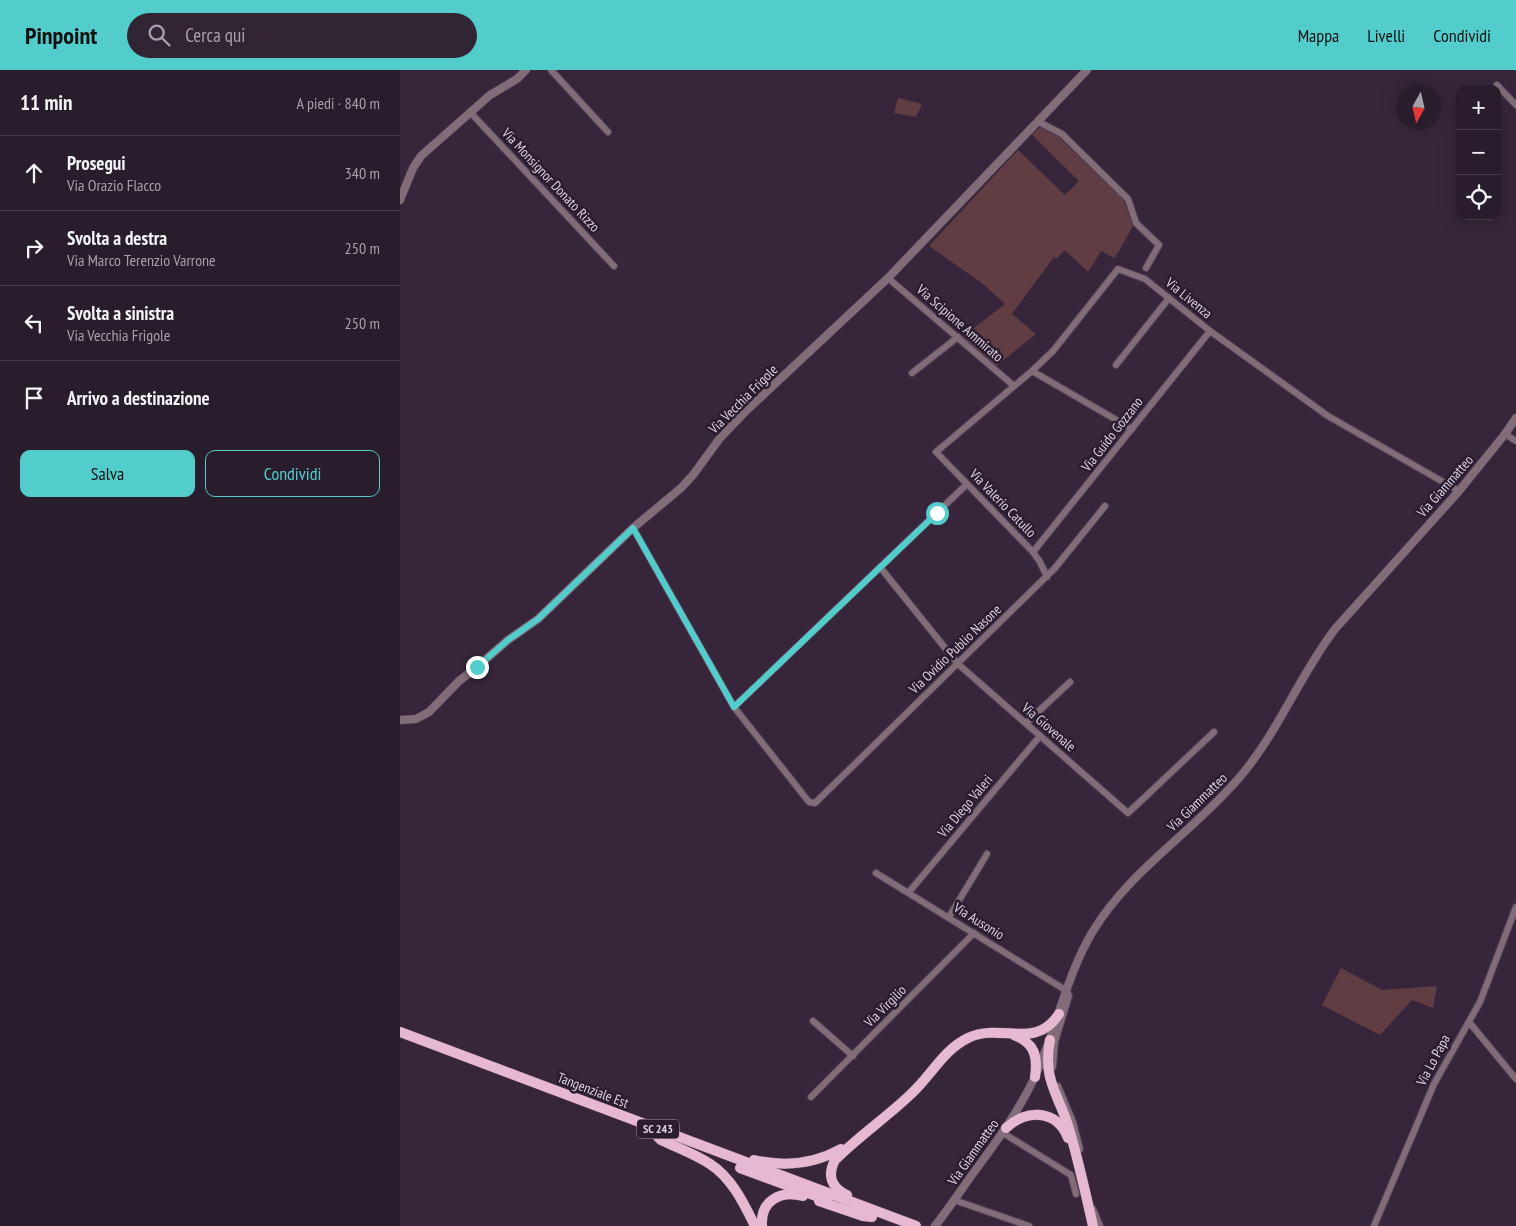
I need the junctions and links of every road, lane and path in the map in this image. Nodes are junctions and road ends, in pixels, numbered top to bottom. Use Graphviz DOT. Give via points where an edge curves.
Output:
graph roads {
  1 [pos="526,70"];
  2 [pos="551,70"];
  3 [pos="1087,70"];
  4 [pos="1501,89"];
  5 [pos="1516,105"];
  6 [pos="470,112"];
  7 [pos="1039,122"];
  8 [pos="608,132"];
  9 [pos="400,200"];
  10 [pos="614,266"];
  11 [pos="1146,268"];
  12 [pos="888,278"];
  13 [pos="1169,298"];
  14 [pos="1210,331"];
  15 [pos="958,337"];
  16 [pos="1116,365"];
  17 [pos="1032,371"];
  18 [pos="912,373"];
  19 [pos="1014,386"];
  20 [pos="1516,418"];
  21 [pos="1132,429"];
  22 [pos="1506,434"];
  23 [pos="1516,441"];
  24 [pos="936,452"];
  25 [pos="967,484"];
  26 [pos="1458,491"];
  27 [pos="1106,506"];
  28 [pos="633,528"];
  29 [pos="1033,552"];
  30 [pos="880,567"];
  31 [pos="1046,577"];
  32 [pos="958,664"];
  33 [pos="1070,682"];
  34 [pos="734,707"];
  35 [pos="400,720"];
  36 [pos="1026,723"];
  37 [pos="1214,732"];
  38 [pos="1040,736"];
  39 [pos="987,854"];
  40 [pos="876,873"];
  41 [pos="909,892"];
  42 [pos="1516,907"];
  43 [pos="949,917"];
  44 [pos="974,933"];
  45 [pos="1067,991"];
  46 [pos="1059,1014"];
  47 [pos="813,1021"];
  48 [pos="1469,1022"];
  49 [pos="400,1032"];
  50 [pos="1004,1032"];
  51 [pos="400,1040"];
  52 [pos="1050,1040"];
  53 [pos="853,1056"];
  54 [pos="1035,1077"];
  55 [pos="1516,1079"];
  56 [pos="811,1097"];
  57 [pos="1004,1131"];
  58 [pos="658,1137"];
  59 [pos="855,1141"];
  60 [pos="701,1146"];
  61 [pos="1080,1149"];
  62 [pos="1076,1194"];
  63 [pos="954,1200"];
  64 [pos="1090,1207"];
  65 [pos="872,1216"];
  66 [pos="895,1222"];
  67 [pos="755,1226"];
  68 [pos="762,1226"];
  69 [pos="916,1226"];
  70 [pos="935,1226"];
  71 [pos="1029,1226"];
  72 [pos="1089,1226"];
  73 [pos="1093,1226"];
  74 [pos="1100,1226"];
  75 [pos="1374,1226"];
  1 -- 6 [label="street"];
  2 -- 8 [label="street"];
  3 -- 7 [label="street, Via Vecchia Frigole"];
  4 -- 5 [label="street"];
  6 -- 9 [label="street" via="421,156"];
  6 -- 10 [label="street, Via Monsignor Donato Rizzo"];
  7 -- 11 [label="street" via="1062,134 1128,199 1136,223 1159,245"];
  7 -- 12 [label="street, Via Vecchia Frigole"];
  12 -- 15 [label="street, Via Scipione Ammirato"];
  12 -- 28 [label="street, Via Vecchia Frigole" via="747,410 720,438 682,488"];
  13 -- 14 [label="street, Via Livenza"];
  13 -- 16 [label="street"];
  13 -- 17 [label="street, Via Livenza" via="1145,279 1118,269 1053,351"];
  14 -- 21 [label="street, Via Guido Gozzano"];
  14 -- 26 [label="street, Via Livenza" via="1328,416"];
  15 -- 18 [label="street"];
  15 -- 19 [label="street, Via Scipione Ammirato"];
  17 -- 19 [label="street, Via Livenza"];
  17 -- 21 [label="street"];
  19 -- 24 [label="street, Via Livenza"];
  20 -- 22 [label="street, Via Giammatteo"];
  21 -- 29 [label="street, Via Guido Gozzano"];
  22 -- 23 [label="street"];
  22 -- 26 [label="street, Via Giammatteo"];
  24 -- 25 [label="street, Via Valerio Catullo"];
  25 -- 29 [label="street, Via Valerio Catullo"];
  25 -- 30 [label="street"];
  26 -- 45 [label="street, Via Giammatteo" via="1322,646 1272,731 1239,779 1109,907 1085,944"];
  27 -- 31 [label="street, Via Ovidio Publio Nasone"];
  28 -- 34 [label="street"];
  28 -- 35 [label="street, Via Vecchia Frigole" via="538,619 459,681 429,712 416,719"];
  29 -- 31 [label="street, Via Valerio Catullo"];
  30 -- 32 [label="street, Via Giovenale"];
  30 -- 34 [label="street"];
  31 -- 32 [label="street, Via Ovidio Publio Nasone"];
  32 -- 34 [label="street, Via Ovidio Publio Nasone" via="815,803 809,802"];
  32 -- 36 [label="street, Via Giovenale"];
  33 -- 36 [label="street"];
  36 -- 38 [label="street, Via Giovenale"];
  37 -- 38 [label="street, Via Giovenale" via="1128,813"];
  38 -- 41 [label="street, Via Diego Valeri"];
  39 -- 43 [label="street"];
  40 -- 41 [label="street, Via Ausonio"];
  41 -- 43 [label="street, Via Ausonio"];
  42 -- 48 [label="street, Via Lo Papa" via="1488,983"];
  43 -- 44 [label="street, Via Ausonio"];
  44 -- 45 [label="street, Via Ausonio"];
  44 -- 53 [label="street, Via Virgilio"];
  45 -- 46 [label="street, Via Giammatteo"];
  45 -- 61 [label="street" via="1069,996 1055,1042 1054,1071 1074,1122"];
  46 -- 50 [label="highway" via="1050,1026 1040,1032 1026,1035"];
  46 -- 52 [label="street, Via Giammatteo"];
  47 -- 53 [label="street"];
  48 -- 55 [label="street"];
  48 -- 75 [label="street, Via Lo Papa" via="1434,1084"];
  49 -- 60 [label="highway, Tangenziale Est / SC 243"];
  50 -- 54 [label="highway" via="1021,1038 1032,1047 1036,1057"];
  50 -- 59 [label="highway" via="974,1035 951,1049 918,1088"];
  51 -- 58 [label="highway, Tangenziale Est / SC 243"];
  52 -- 54 [label="street, Via Giammatteo"];
  52 -- 64 [label="highway" via="1048,1063 1051,1084 1070,1132"];
  53 -- 56 [label="street, Via Virgilio"];
  54 -- 57 [label="street, Via Giammatteo"];
  57 -- 62 [label="street" via="1071,1175"];
  57 -- 63 [label="street, Via Giammatteo"];
  57 -- 72 [label="highway" via="1020,1118 1033,1114 1054,1120 1062,1128 1068,1140"];
  58 -- 65 [label="highway, Tangenziale Est / SC 243"];
  58 -- 67 [label="highway" via="720,1171 734,1188"];
  59 -- 60 [label="highway" via="820,1159 791,1164 762,1162 712,1146"];
  59 -- 66 [label="highway" via="833,1163 832,1182 841,1192 888,1213"];
  60 -- 66 [label="highway, Tangenziale Est / SC 243"];
  63 -- 70 [label="street, Via Giammatteo"];
  63 -- 71 [label="street"];
  64 -- 73 [label="highway"];
  64 -- 74 [label="street"];
  65 -- 66 [label="highway, Tangenziale Est / SC 243"];
  65 -- 68 [label="highway" via="787,1194 779,1195 767,1206"];
  66 -- 69 [label="highway, Tangenziale Est / SC 243"];
}
